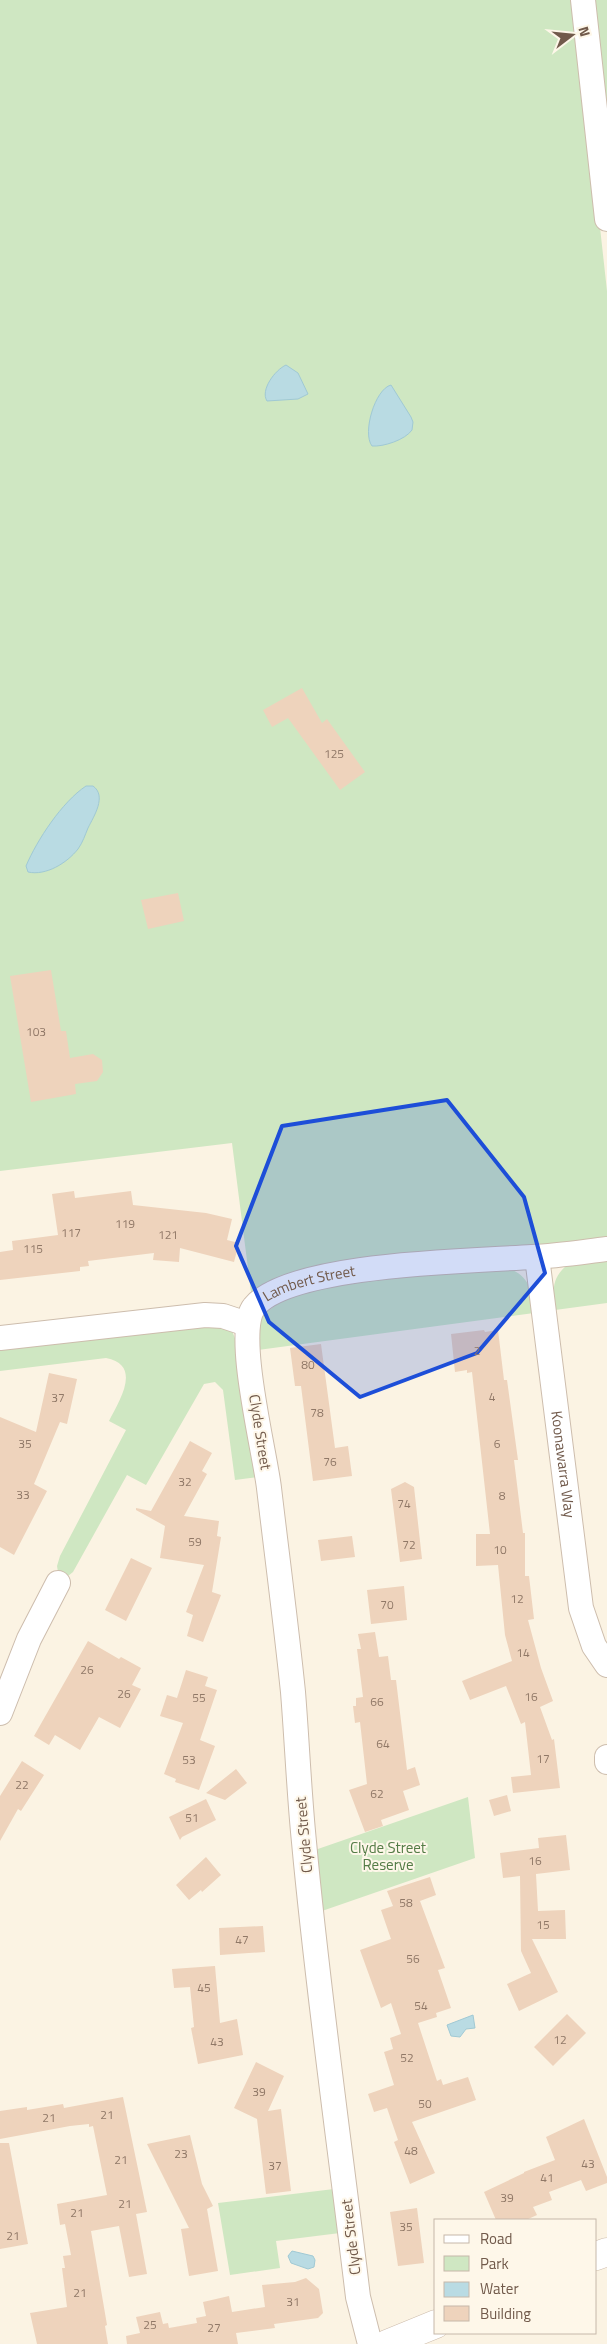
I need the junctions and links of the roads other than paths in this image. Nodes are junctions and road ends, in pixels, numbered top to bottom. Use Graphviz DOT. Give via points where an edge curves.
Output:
graph roads {
  1 [pos="584,0"];
  2 [pos="607,219"];
  3 [pos="607,1249"];
  4 [pos="537,1257"];
  5 [pos="247,1324"];
  6 [pos="0,1338"];
  7 [pos="57,1582"];
  8 [pos="607,1665"];
  9 [pos="0,1713"];
  10 [pos="607,1757"];
  11 [pos="607,1762"];
  12 [pos="434,2325"];
  13 [pos="370,2344"];
  14 [pos="387,2344"];
  1 -- 2 [label="street"];
  3 -- 4 [label="street, Lambert Street"];
  4 -- 5 [label="street, Lambert Street" via="378,1268 318,1278 266,1296 253,1308"];
  4 -- 8 [label="street, Koonawarra Way" via="581,1608 594,1646"];
  5 -- 6 [label="street" via="223,1316 205,1315"];
  5 -- 13 [label="street, Clyde Street" via="292,1689 304,1843 353,2258 361,2314"];
  7 -- 9 [label="street" via="29,1639"];
  10 -- 11 [label="street"];
  12 -- 14 [label="street"];
}
